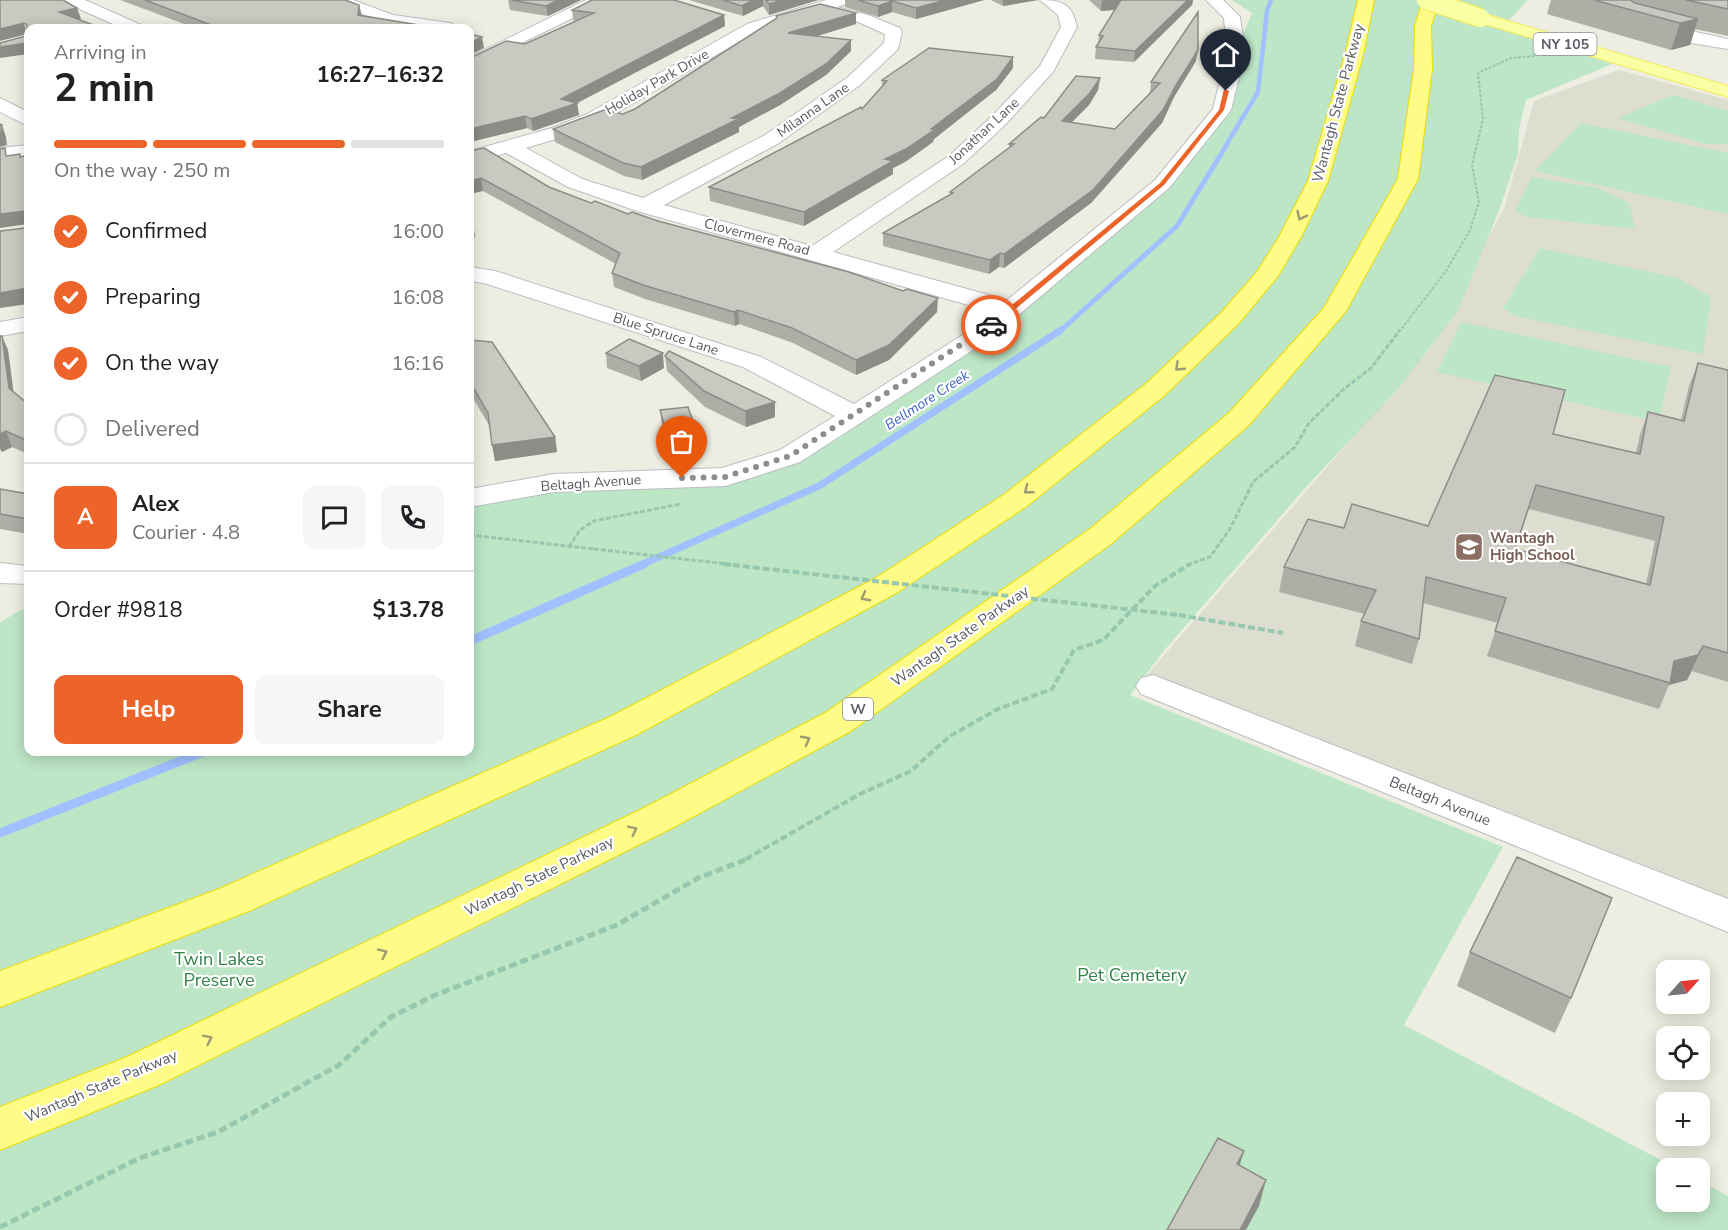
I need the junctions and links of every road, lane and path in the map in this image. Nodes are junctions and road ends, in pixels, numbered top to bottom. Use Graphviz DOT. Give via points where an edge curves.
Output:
graph roads {
  1 [pos="72,0"];
  2 [pos="338,0"];
  3 [pos="598,0"];
  4 [pos="843,0"];
  5 [pos="1048,0"];
  6 [pos="1214,0"];
  7 [pos="1366,0"];
  8 [pos="1426,0"];
  9 [pos="1431,0"];
  10 [pos="1612,0"];
  11 [pos="820,7"];
  12 [pos="119,21"];
  13 [pos="731,21"];
  14 [pos="105,24"];
  15 [pos="126,24"];
  16 [pos="423,24"];
  17 [pos="753,27"];
  18 [pos="489,35"];
  19 [pos="518,39"];
  20 [pos="1728,44"];
  21 [pos="1541,56"];
  22 [pos="474,61"];
  23 [pos="1728,92"];
  24 [pos="0,104"];
  25 [pos="24,118"];
  26 [pos="510,147"];
  27 [pos="24,151"];
  28 [pos="0,154"];
  29 [pos="474,156"];
  30 [pos="645,206"];
  31 [pos="816,253"];
  32 [pos="474,274"];
  33 [pos="1011,309"];
  34 [pos="24,325"];
  35 [pos="0,329"];
  36 [pos="855,415"];
  37 [pos="474,497"];
  38 [pos="474,535"];
  39 [pos="594,549"];
  40 [pos="0,573"];
  41 [pos="24,575"];
  42 [pos="1179,615"];
  43 [pos="1283,633"];
  44 [pos="1153,686"];
  45 [pos="1728,916"];
  46 [pos="0,989"];
  47 [pos="0,1129"];
  48 [pos="0,1227"];
  1 -- 12 [label="street"];
  2 -- 16 [label="street" via="390,19"];
  3 -- 19 [label="street"];
  4 -- 11 [label="street, Holiday Park Drive"];
  5 -- 31 [label="street, Jonathan Lane" via="1066,13 1069,27 1047,68 999,122 956,160"];
  6 -- 33 [label="street, Beltagh Avenue" via="1232,17 1236,52 1222,110 1162,184"];
  7 -- 46 [label="highway, Wantagh State Parkway, one-way" via="1318,181 1266,276 1230,318 1156,389 1016,500 887,585 623,726 234,900"];
  8 -- 23 [label="main road, NY 105, bridge"];
  47 -- 9 [label="highway, Wantagh State Parkway / W, one-way" via="143,1071 658,818 838,722 1101,536 1239,419 1334,311 1408,179 1423,69 1423,26"];
  10 -- 20 [label="street" via="1605,8 1609,13 1696,39"];
  11 -- 17 [label="street, Holiday Park Drive"];
  11 -- 30 [label="street, Milanna Lane" via="862,18 894,32 892,45 854,81 772,139"];
  12 -- 14 [label="street"];
  12 -- 15 [label="street"];
  13 -- 17 [label="street"];
  17 -- 26 [label="street, Holiday Park Drive" via="594,117"];
  18 -- 19 [label="street"];
  19 -- 22 [label="street"];
  21 -- 48 [label="path" via="1511,58 1479,73 1483,119 1472,165 1479,202 1470,230 1446,271 1399,332 1371,368 1309,423 1295,447 1253,482 1231,527 1210,557 1189,564 1155,586 1103,640 1074,650 1052,688 998,709 950,736 911,771 860,794 752,857 698,878 617,925 435,995 391,1017 339,1065 218,1132 140,1158"];
  24 -- 25 [label="street"];
  26 -- 29 [label="street, Holiday Park Drive"];
  26 -- 30 [label="street, Clovermere Road" via="575,183"];
  27 -- 28 [label="street"];
  30 -- 31 [label="street, Clovermere Road"];
  31 -- 33 [label="street, Clovermere Road"];
  32 -- 36 [label="street, Blue Spruce Lane" via="752,363"];
  33 -- 36 [label="street, Beltagh Avenue" via="981,334"];
  34 -- 35 [label="street"];
  36 -- 37 [label="street, Beltagh Avenue" via="790,456 725,477 554,483"];
  38 -- 39 [label="path"];
  39 -- 42 [label="path, bridge"];
  40 -- 41 [label="street"];
  42 -- 43 [label="path"];
  44 -- 45 [label="street, Beltagh Avenue"];
}
